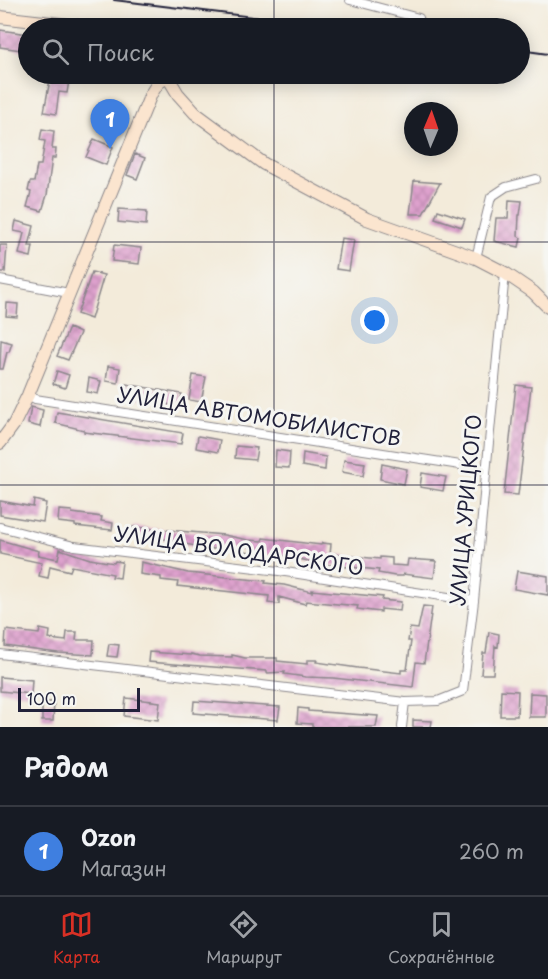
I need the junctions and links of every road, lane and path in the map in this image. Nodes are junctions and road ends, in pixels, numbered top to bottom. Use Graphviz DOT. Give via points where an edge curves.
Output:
graph roads {
  1 [pos="350,0"];
  2 [pos="0,17"];
  3 [pos="419,18"];
  4 [pos="18,19"];
  5 [pos="158,84"];
  6 [pos="172,84"];
  7 [pos="536,179"];
  8 [pos="476,258"];
  9 [pos="505,273"];
  10 [pos="0,280"];
  11 [pos="69,293"];
  12 [pos="548,307"];
  13 [pos="28,395"];
  14 [pos="0,443"];
  15 [pos="486,469"];
  16 [pos="0,527"];
  17 [pos="474,601"];
  18 [pos="0,654"];
  19 [pos="405,702"];
  20 [pos="402,727"];
  1 -- 3 [label="street"];
  2 -- 4 [label="main road"];
  5 -- 11 [label="main road"];
  6 -- 8 [label="main road" via="195,113 264,164 367,219"];
  7 -- 8 [label="street" via="506,187 491,197"];
  8 -- 9 [label="main road"];
  9 -- 12 [label="main road"];
  9 -- 15 [label="street, УЛИЦА УРИЦКОГО"];
  10 -- 11 [label="street"];
  11 -- 13 [label="main road"];
  13 -- 14 [label="main road"];
  13 -- 15 [label="street, УЛИЦА АВТОМОБИЛИСТОВ"];
  15 -- 17 [label="street, УЛИЦА УРИЦКОГО"];
  16 -- 17 [label="street, УЛИЦА ВОЛОДАРСКОГО" via="74,546 279,571"];
  17 -- 19 [label="street, УЛИЦА УРИЦКОГО" via="463,691 438,701"];
  18 -- 19 [label="street, УЛИЦА УРИЦКОГО"];
  19 -- 20 [label="street"];
}
